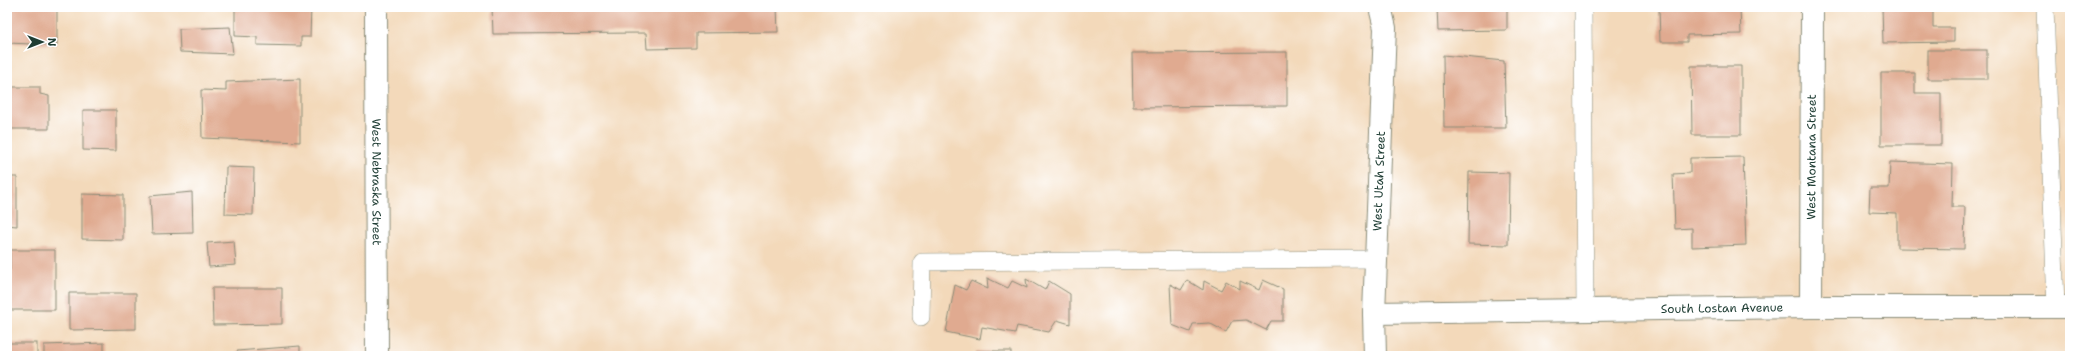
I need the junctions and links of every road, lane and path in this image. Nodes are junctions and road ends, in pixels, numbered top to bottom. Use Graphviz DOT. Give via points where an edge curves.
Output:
graph roads {
  1 [pos="376,7"];
  2 [pos="1380,7"];
  3 [pos="1583,7"];
  4 [pos="1812,7"];
  5 [pos="2045,7"];
  6 [pos="1376,259"];
  7 [pos="1811,307"];
  8 [pos="2063,307"];
  9 [pos="1585,310"];
  10 [pos="1374,313"];
  11 [pos="921,317"];
  12 [pos="377,356"];
  13 [pos="1375,356"];
  1 -- 12 [label="street, West Nebraska Street"];
  2 -- 6 [label="street, West Utah Street" via="1385,28"];
  3 -- 9 [label="lane"];
  4 -- 7 [label="street, West Montana Street"];
  5 -- 8 [label="lane"];
  6 -- 10 [label="street, West Utah Street"];
  6 -- 11 [label="lane" via="922,262"];
  7 -- 8 [label="street, South Lostan Avenue"];
  7 -- 9 [label="street, South Lostan Avenue"];
  9 -- 10 [label="street, South Lostan Avenue"];
  10 -- 13 [label="street, West Utah Street"];
}
